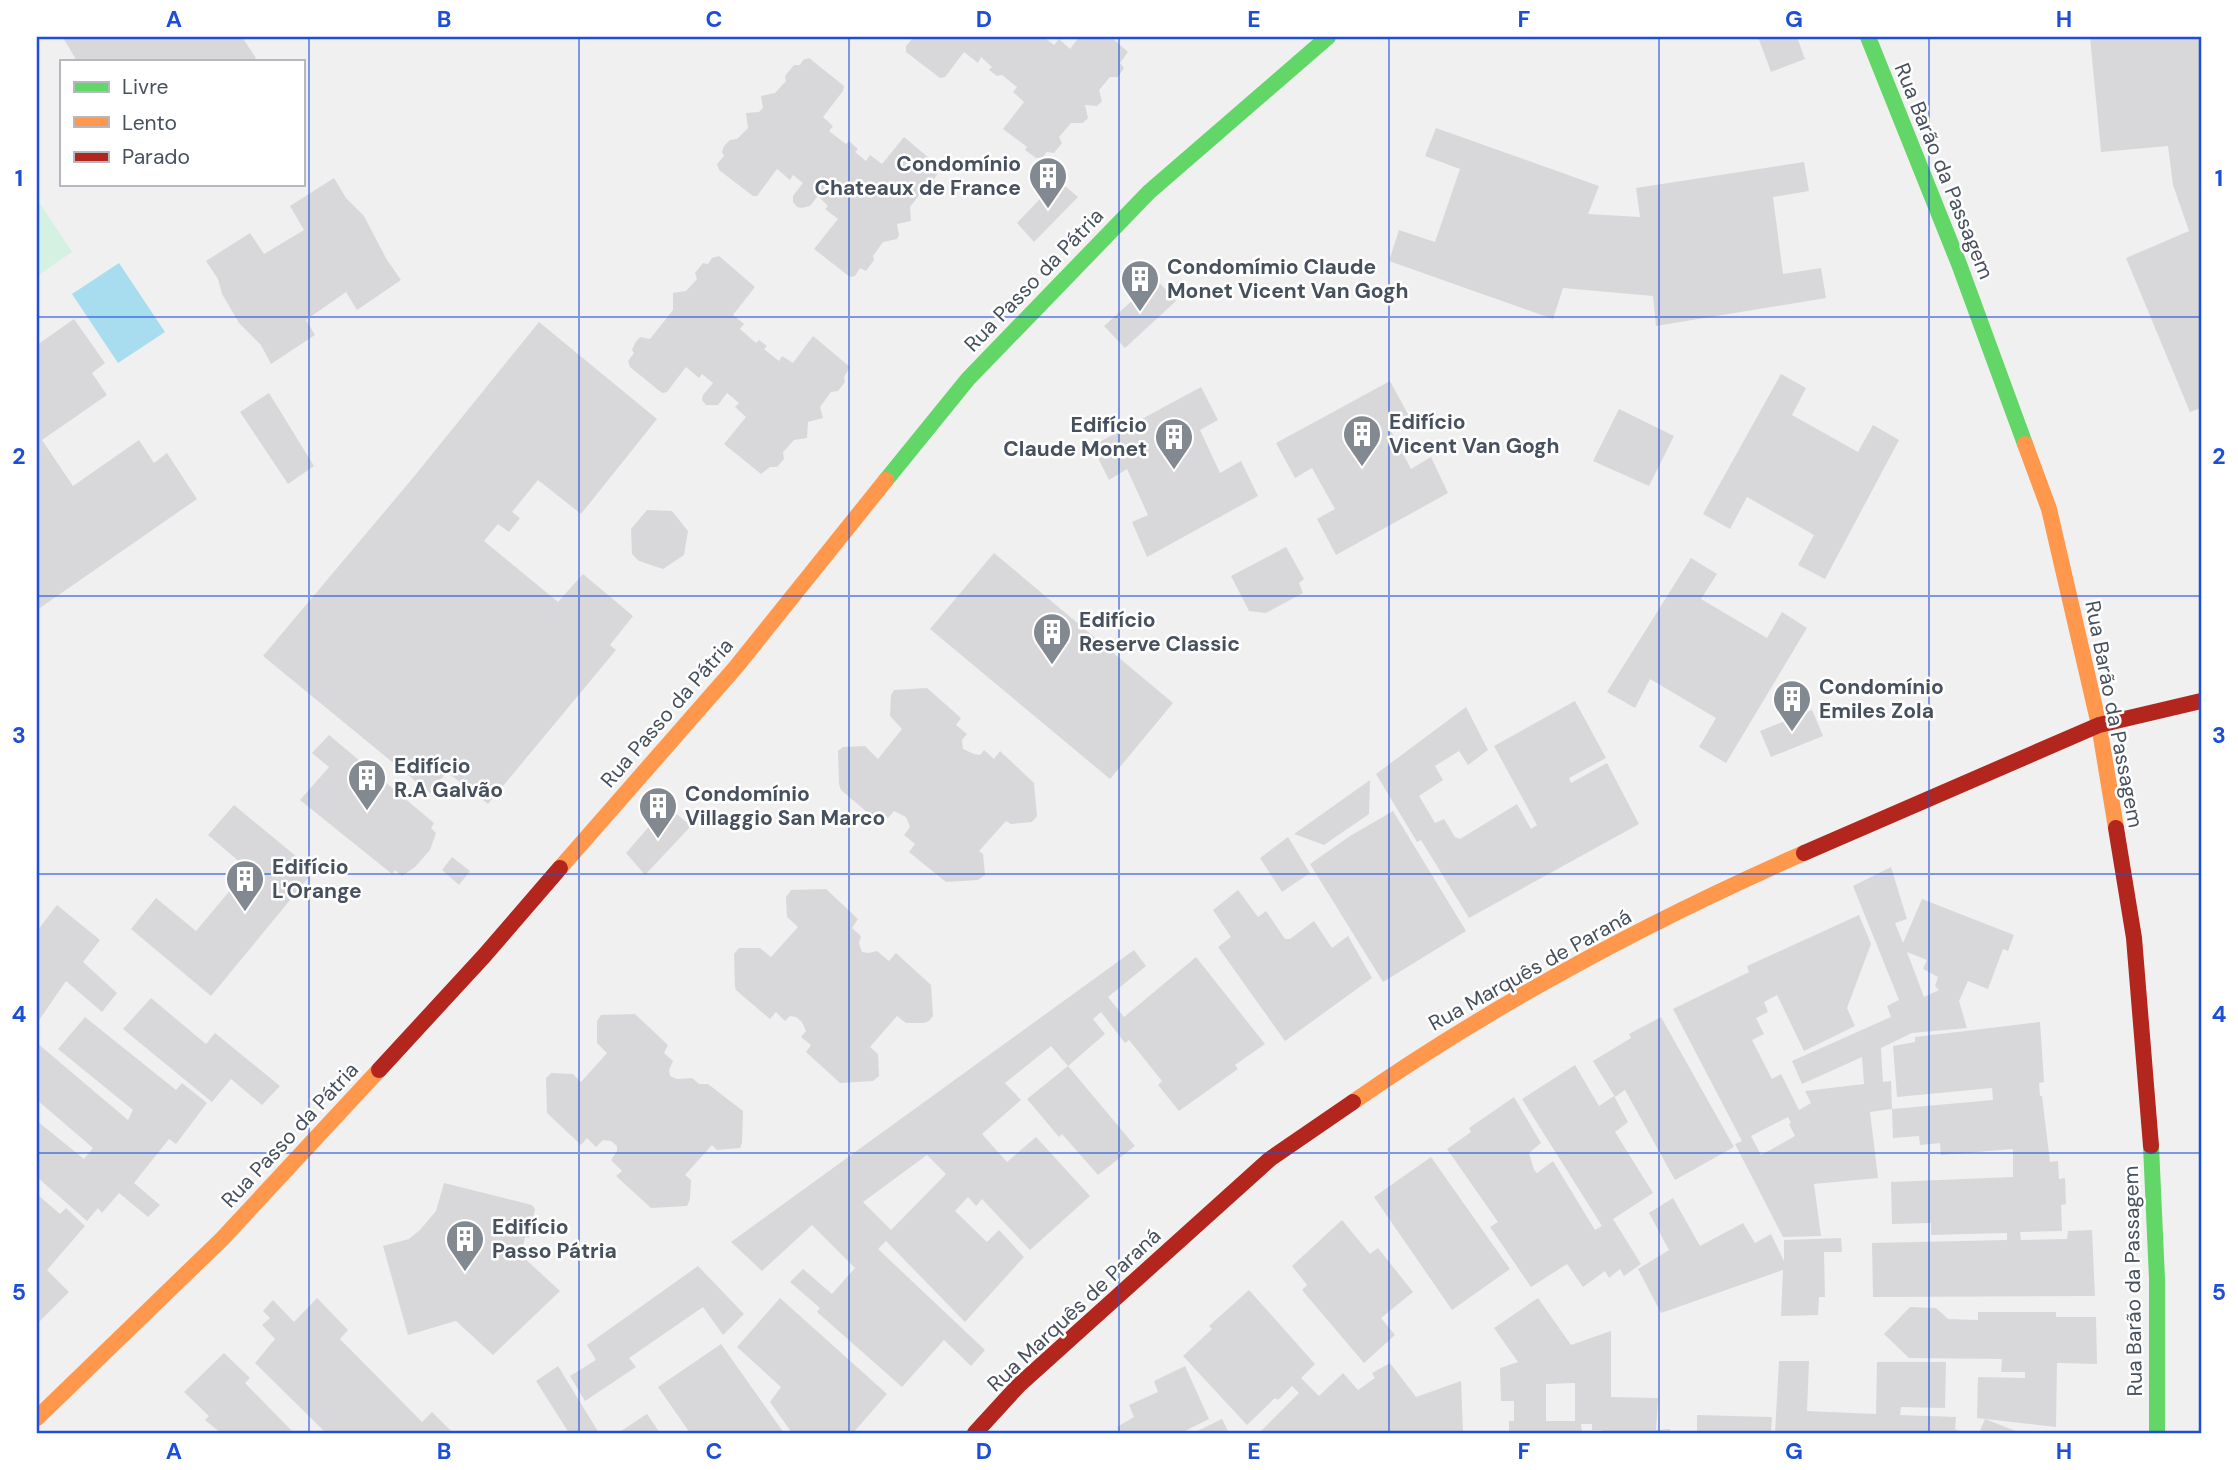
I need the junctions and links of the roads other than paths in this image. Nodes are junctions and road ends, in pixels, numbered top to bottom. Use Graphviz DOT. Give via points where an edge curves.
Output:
graph roads {
  1 [pos="1328,37"];
  2 [pos="1868,37"];
  3 [pos="2201,701"];
  4 [pos="2099,725"];
  5 [pos="37,1418"];
  6 [pos="975,1433"];
  7 [pos="2157,1433"];
  1 -- 5 [label="street, Rua Passo da Pátria" via="1149,192 968,379 736,667 484,956 222,1239"];
  2 -- 4 [label="street, Rua Barão da Passagem" via="1959,264 2049,509"];
  3 -- 4 [label="street, Rua Marquês de Paraná"];
  4 -- 6 [label="street, Rua Marquês de Paraná" via="1713,893 1541,984 1400,1069 1270,1159 1019,1385"];
  4 -- 7 [label="street, Rua Barão da Passagem" via="2134,938 2157,1279"];
}
